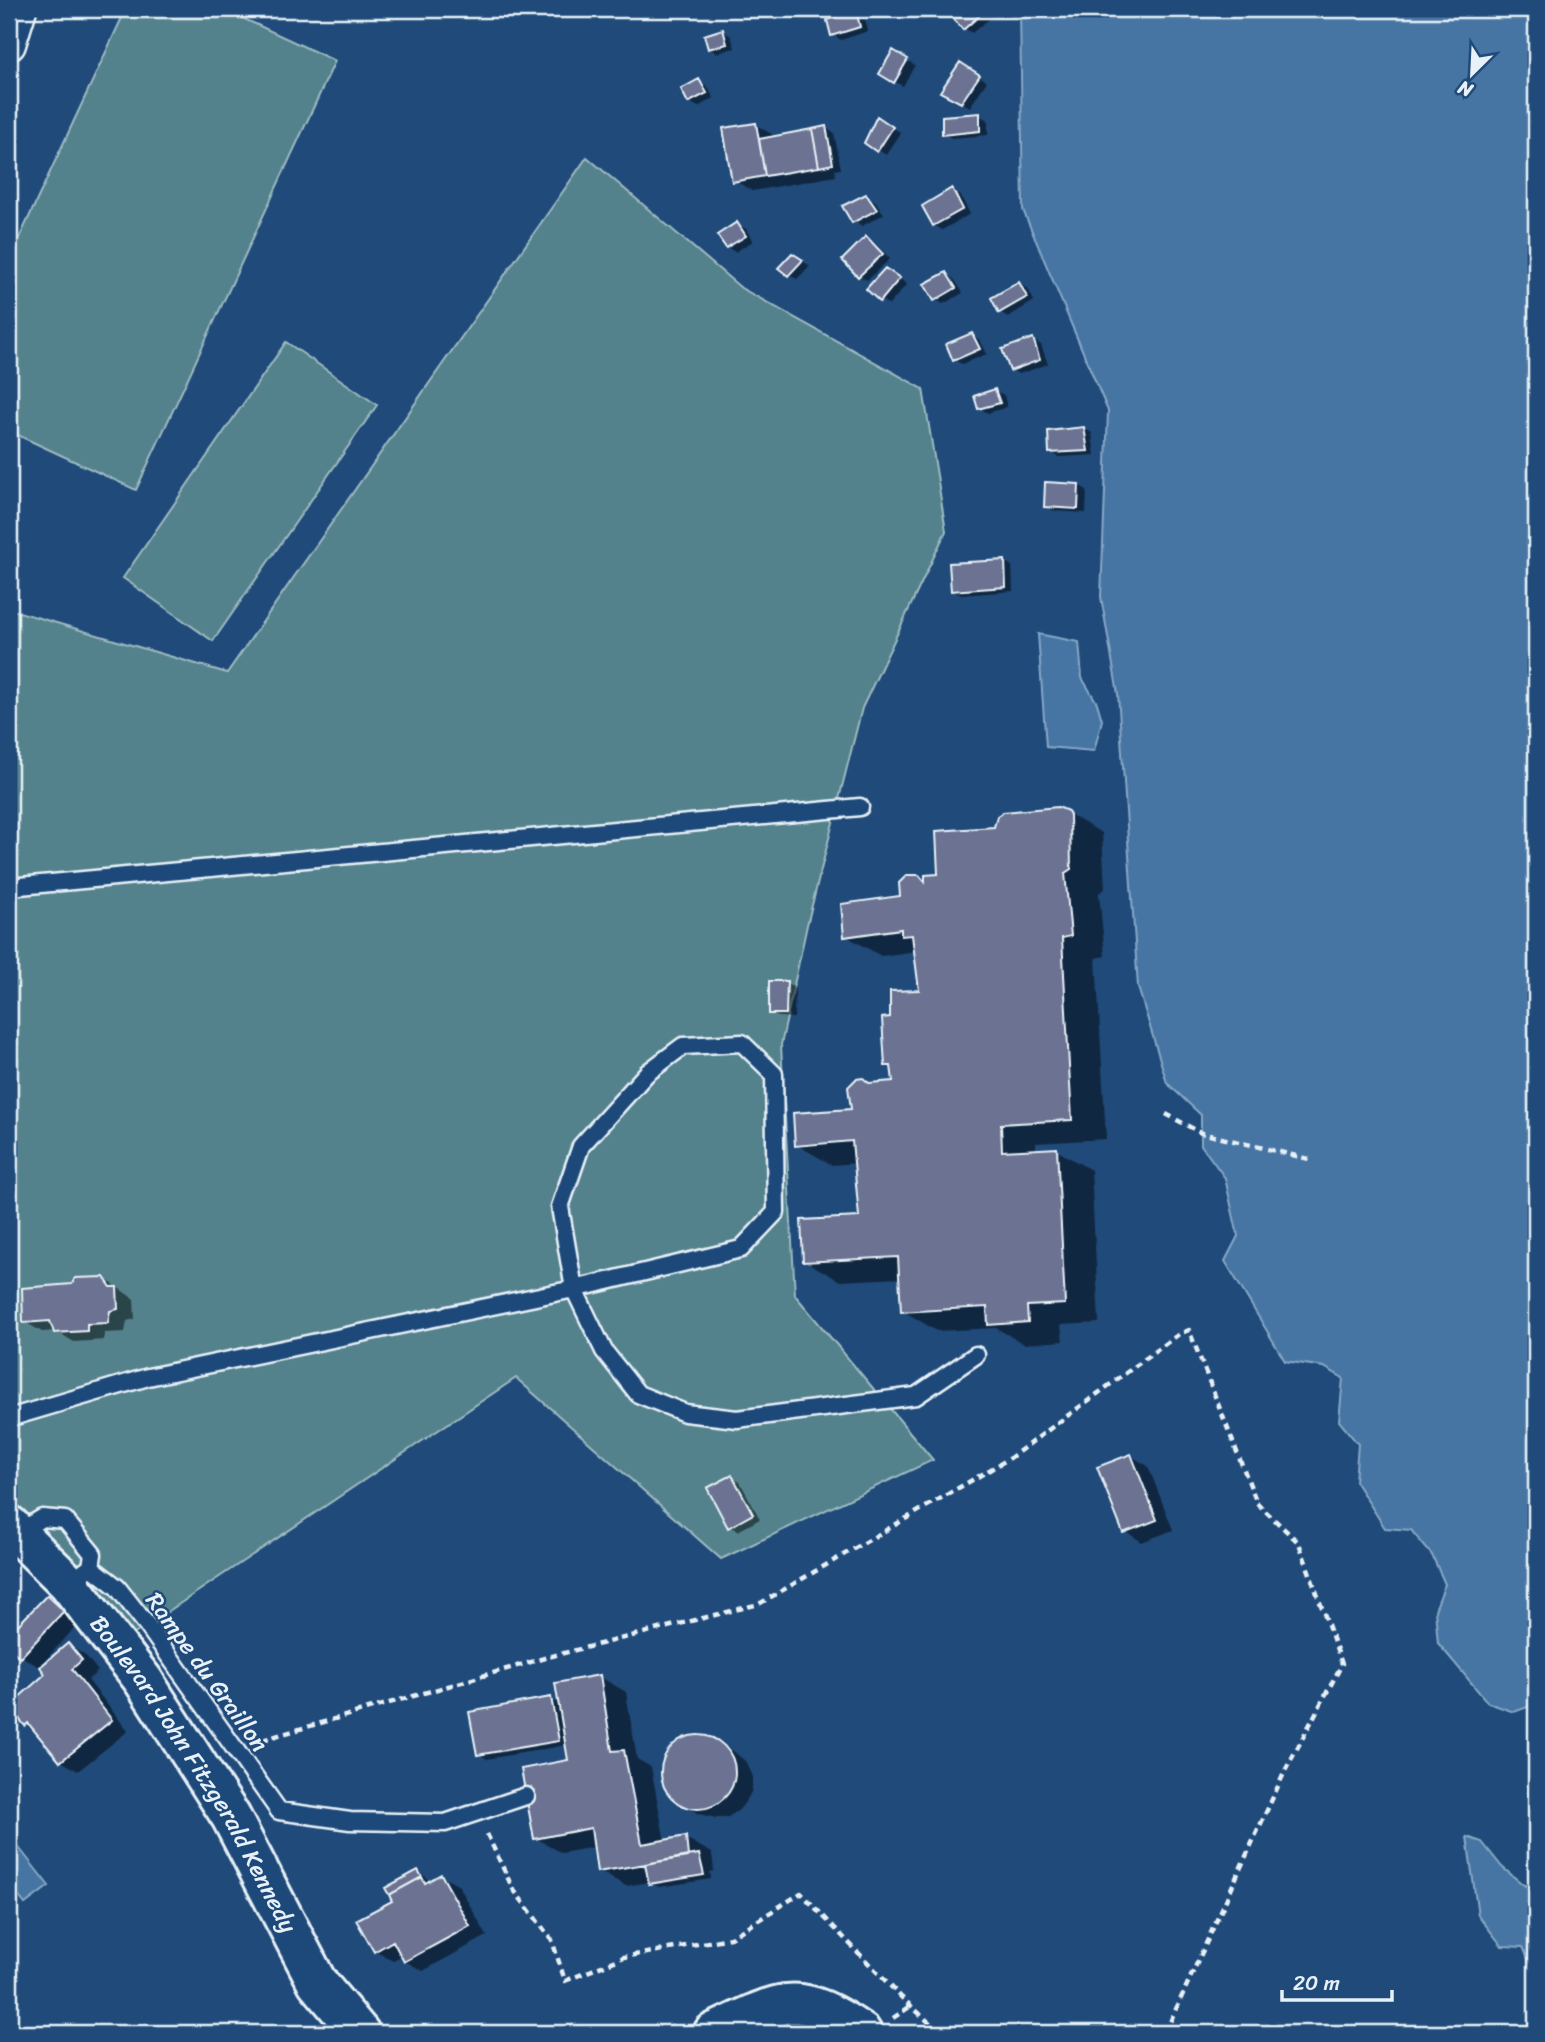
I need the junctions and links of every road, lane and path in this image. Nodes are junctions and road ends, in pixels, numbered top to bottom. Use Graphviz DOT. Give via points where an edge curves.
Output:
graph roads {
  1 [pos="20,9"];
  2 [pos="9,44"];
  3 [pos="860,807"];
  4 [pos="9,887"];
  5 [pos="1166,1114"];
  6 [pos="1313,1160"];
  7 [pos="574,1289"];
  8 [pos="976,1355"];
  9 [pos="9,1419"];
  10 [pos="13,1529"];
  11 [pos="79,1575"];
  12 [pos="234,1748"];
  13 [pos="526,1796"];
  14 [pos="476,1811"];
  15 [pos="360,2033"];
  16 [pos="713,2033"];
  17 [pos="862,2033"];
  18 [pos="941,2033"];
  19 [pos="1165,2033"];
  1 -- 2 [label="street"];
  3 -- 4 [label="lane"];
  5 -- 6 [label="path" via="1201,1133"];
  7 -- 7 [label="lane" via="560,1207 581,1146 647,1073 683,1046 742,1043 774,1074 776,1212 741,1249"];
  7 -- 8 [label="lane" via="604,1352 638,1394 685,1413 737,1419 915,1396"];
  7 -- 9 [label="lane" via="148,1377"];
  10 -- 11 [label="street, Boulevard John Fitzgerald Kennedy"];
  11 -- 12 [label="lane, Rampe du Graillon" via="117,1587"];
  11 -- 15 [label="street, Boulevard John Fitzgerald Kennedy" via="230,1816 317,1982"];
  12 -- 14 [label="lane, Rampe du Graillon" via="279,1811 350,1821 445,1823"];
  12 -- 19 [label="path" via="548,1657 758,1604 1010,1458 1189,1330 1257,1503 1299,1543 1342,1664 1285,1771"];
  13 -- 14 [label="lane"];
  14 -- 18 [label="path" via="513,1889 552,1940 565,1981 624,1957 730,1938 802,1892"];
  16 -- 17 [label="street" via="775,2004 804,2003 834,2013"];
}
